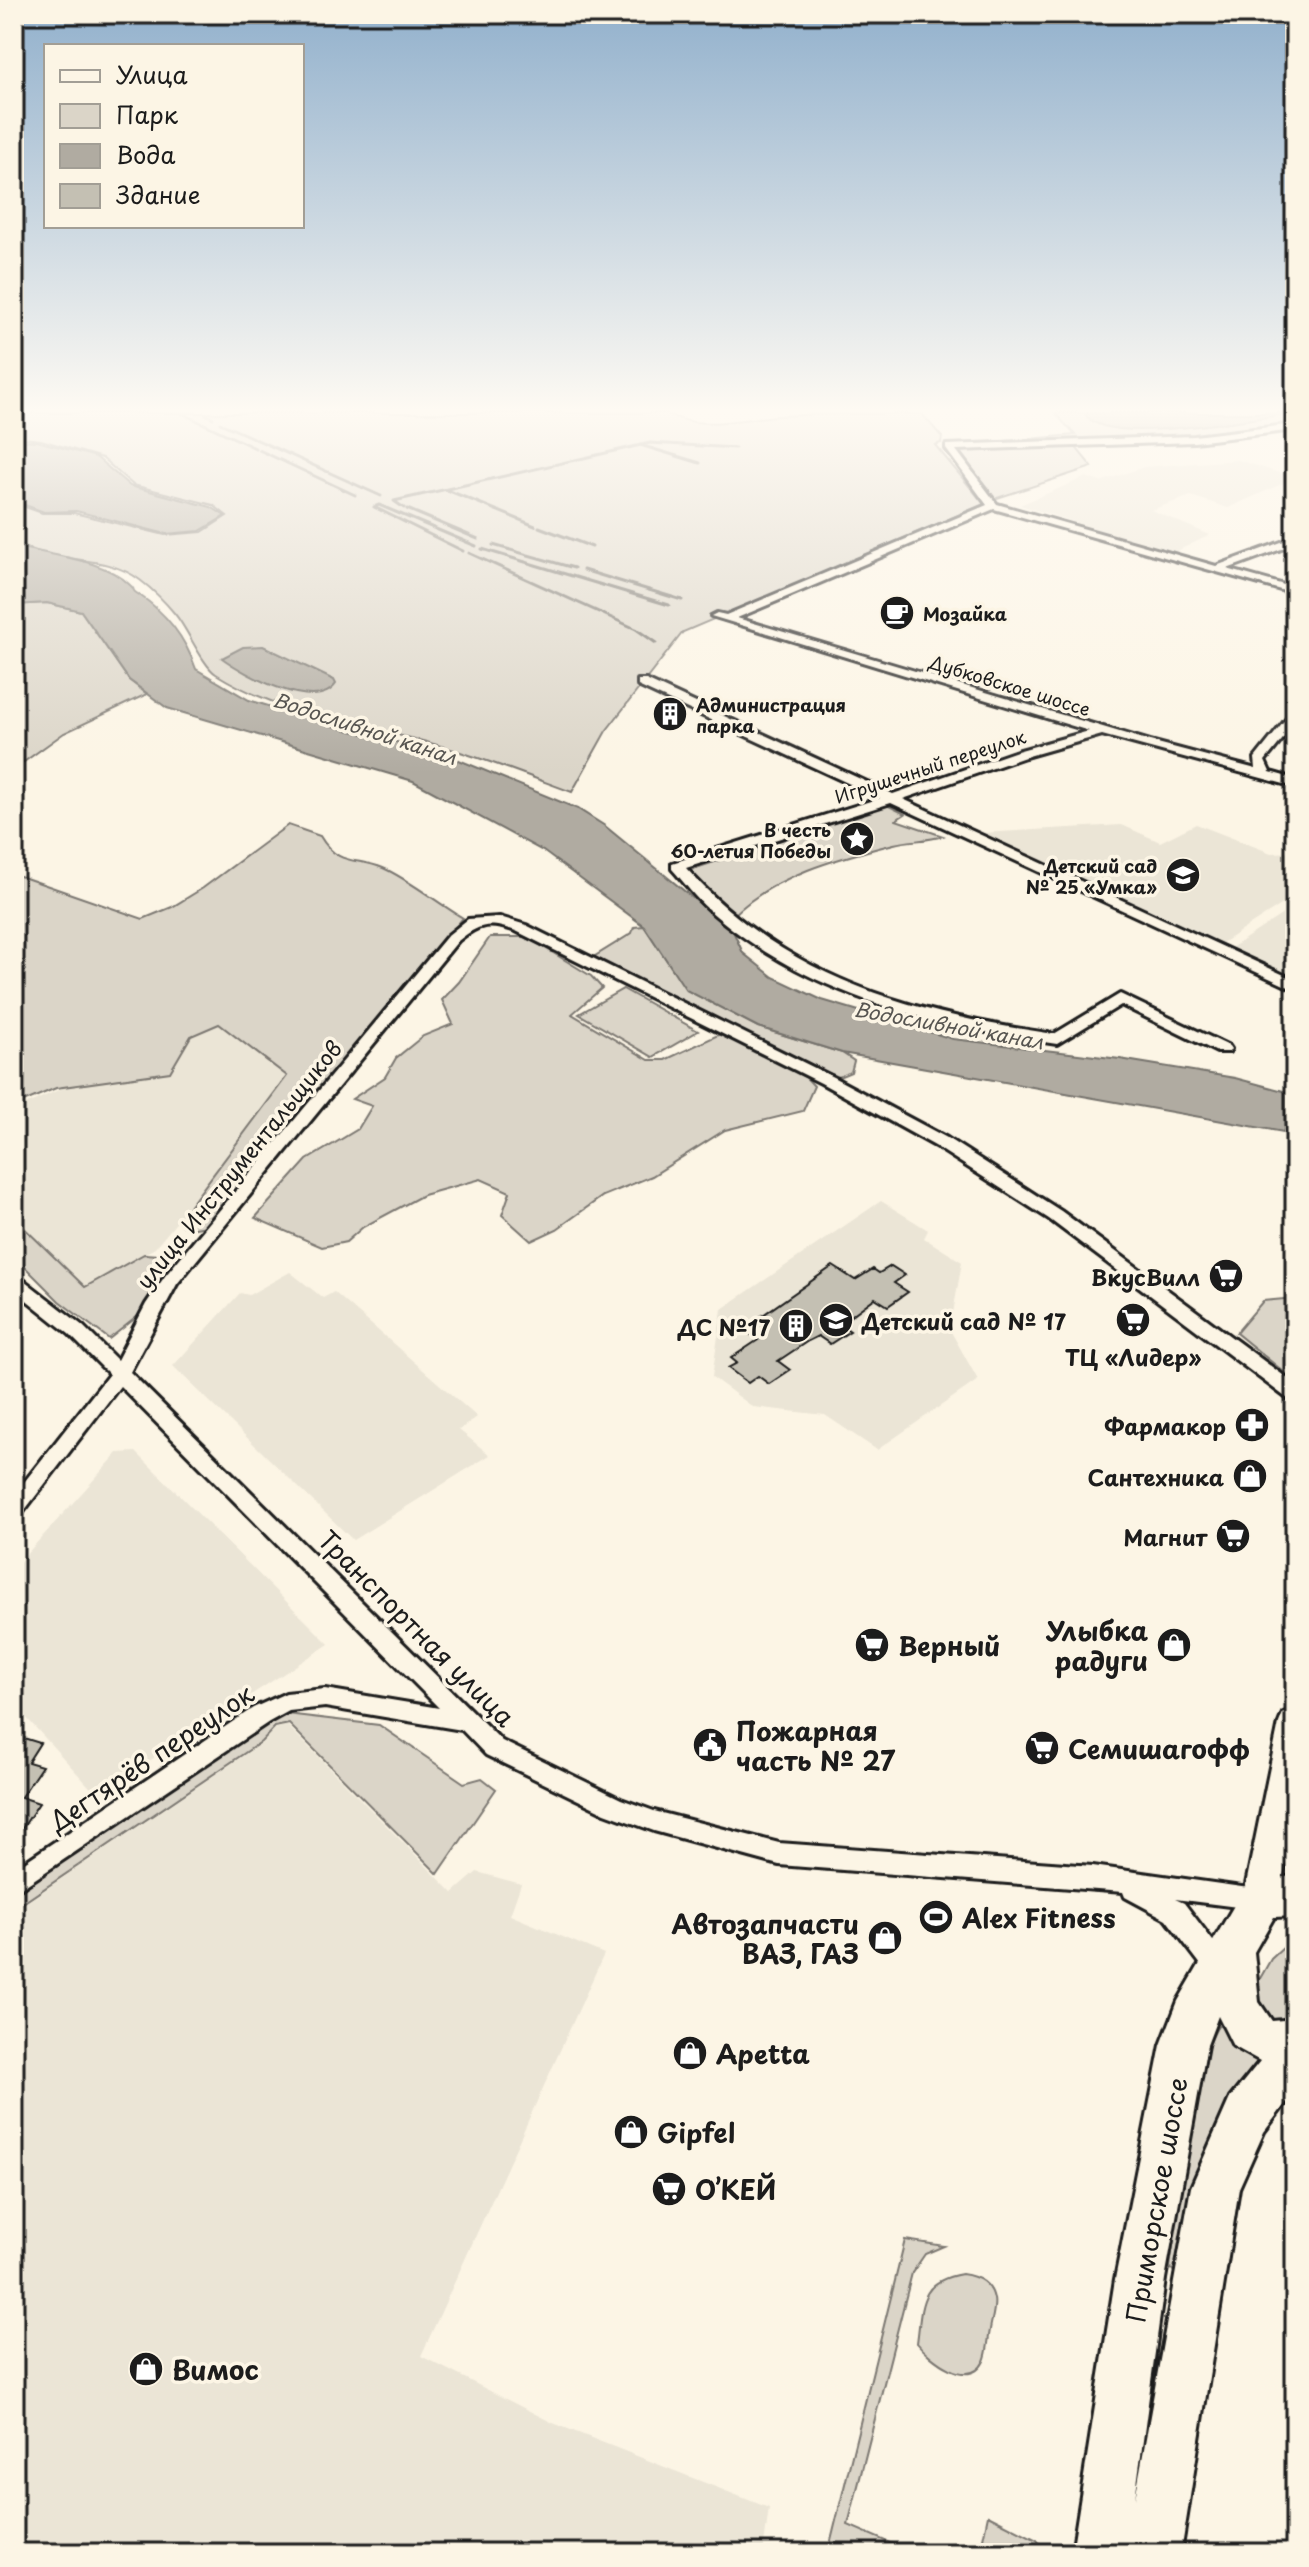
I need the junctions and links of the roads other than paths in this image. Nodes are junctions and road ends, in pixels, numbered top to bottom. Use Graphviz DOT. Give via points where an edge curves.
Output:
graph roads {
  1 [pos="928,533"];
  2 [pos="1086,533"];
  3 [pos="1295,540"];
  4 [pos="1214,570"];
  5 [pos="1295,591"];
  6 [pos="642,683"];
  7 [pos="1295,716"];
  8 [pos="1102,731"];
  9 [pos="1265,777"];
  10 [pos="1295,783"];
  11 [pos="892,799"];
  12 [pos="1295,986"];
  13 [pos="1223,1049"];
  14 [pos="14,1281"];
  15 [pos="120,1373"];
  16 [pos="1295,1394"];
  17 [pos="14,1510"];
  18 [pos="469,1722"];
  19 [pos="1295,1723"];
  20 [pos="1105,1878"];
  21 [pos="14,1882"];
  22 [pos="1278,1898"];
  23 [pos="1226,1960"];
  24 [pos="1295,2041"];
  25 [pos="1295,2054"];
  26 [pos="1100,2553"];
  27 [pos="1153,2553"];
  1 -- 8 [label="street, Дубковское шоссе" via="722,617"];
  2 -- 4 [label="street"];
  3 -- 4 [label="street"];
  4 -- 5 [label="street"];
  6 -- 11 [label="street"];
  7 -- 9 [label="street" via="1259,761"];
  8 -- 9 [label="street, Дубковское шоссе"];
  8 -- 11 [label="street, Игрушечный переулок"];
  9 -- 10 [label="street, Дубковское шоссе"];
  11 -- 12 [label="street"];
  11 -- 13 [label="street, Игрушечный переулок" via="677,866 698,894 734,923 786,958 870,997 958,1024 1057,1039 1120,999"];
  14 -- 15 [label="street, Транспортная улица"];
  15 -- 16 [label="street, улица Инструментальщиков" via="171,1280 395,1006 464,928 473,922 500,921 827,1080 941,1142 1055,1215"];
  15 -- 17 [label="street, улица Инструментальщиков"];
  15 -- 18 [label="street, Транспортная улица"];
  18 -- 20 [label="street, Транспортная улица" via="494,1748 613,1806 779,1854"];
  18 -- 21 [label="street, Дегтярёв переулок" via="325,1698 286,1702"];
  19 -- 22 [label="main road"];
  20 -- 22 [label="street, Транспортная улица"];
  20 -- 23 [label="street, Транспортная улица" via="1175,1911"];
  22 -- 23 [label="highway, Приморское шоссе"];
  23 -- 24 [label="highway" via="1241,2020 1266,2041"];
  23 -- 26 [label="highway, Приморское шоссе" via="1184,2045 1140,2279"];
  25 -- 27 [label="highway" via="1247,2115 1215,2187"];
}
